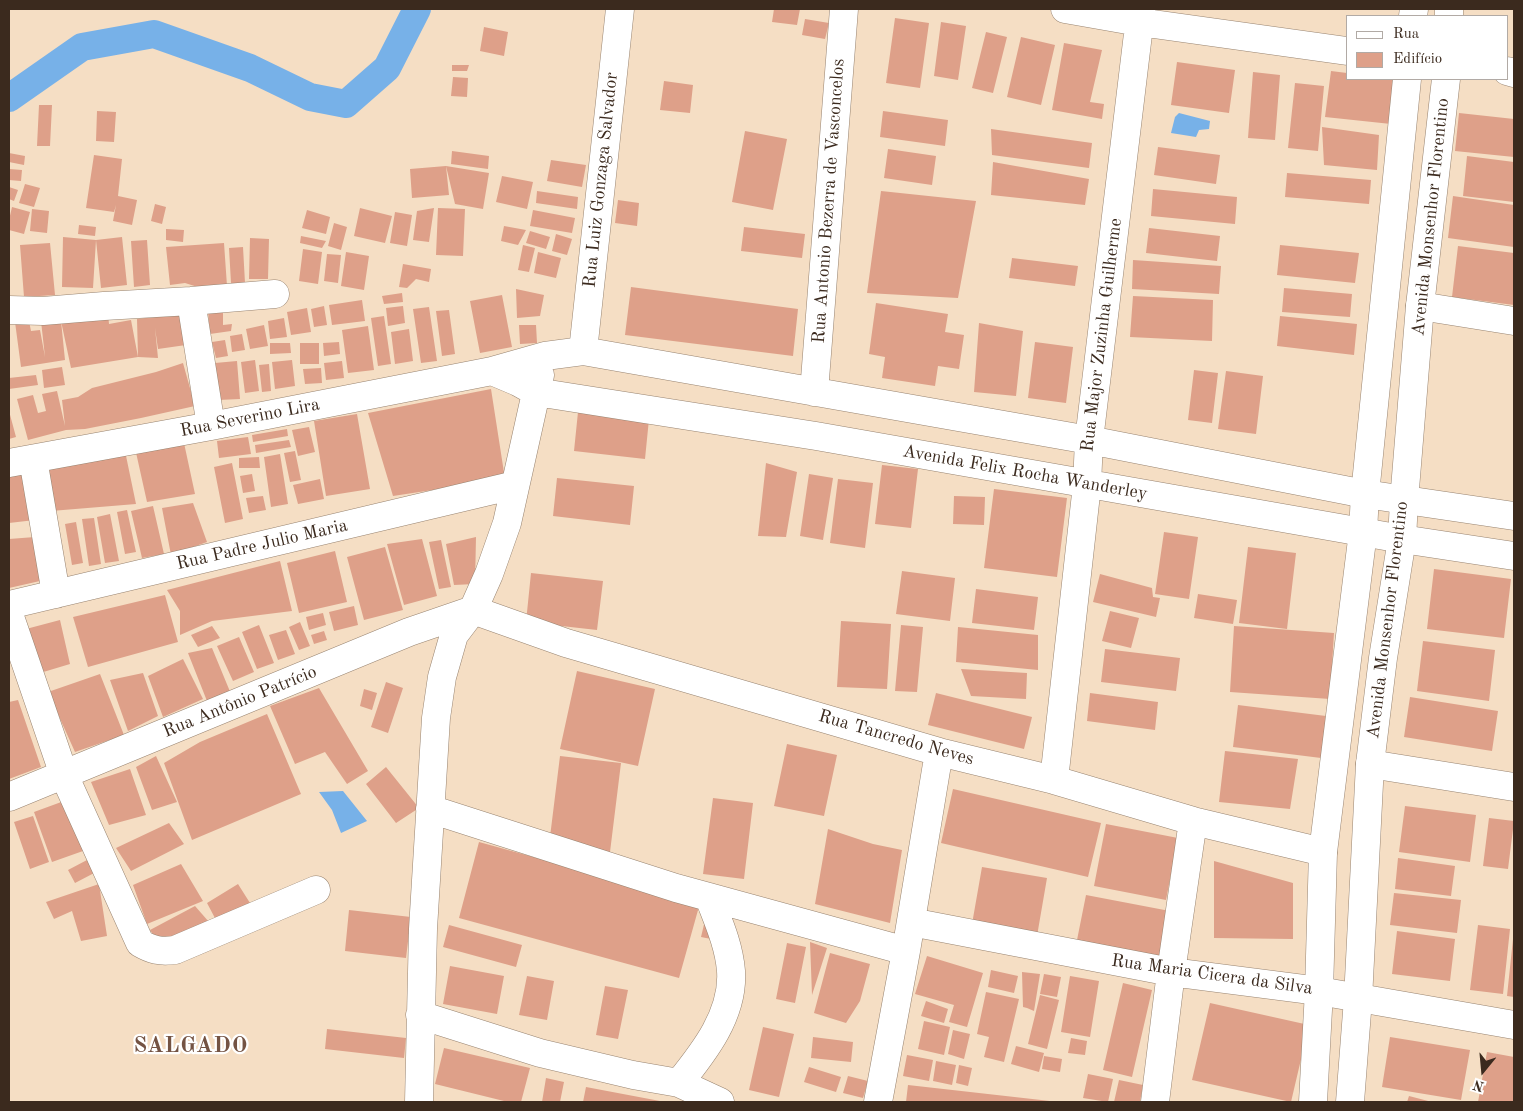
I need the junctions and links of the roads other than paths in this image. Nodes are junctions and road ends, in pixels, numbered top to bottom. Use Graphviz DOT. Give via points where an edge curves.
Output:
graph roads {
  1 [pos="620,9"];
  2 [pos="844,9"];
  3 [pos="1065,9"];
  4 [pos="1140,15"];
  5 [pos="1346,51"];
  6 [pos="1407,80"];
  7 [pos="1446,80"];
  8 [pos="275,294"];
  9 [pos="192,301"];
  10 [pos="1420,306"];
  11 [pos="9,310"];
  12 [pos="1514,321"];
  13 [pos="582,351"];
  14 [pos="545,356"];
  15 [pos="492,372"];
  16 [pos="536,392"];
  17 [pos="814,392"];
  18 [pos="211,426"];
  19 [pos="1089,440"];
  20 [pos="21,461"];
  21 [pos="1087,484"];
  22 [pos="515,485"];
  23 [pos="1365,494"];
  24 [pos="1404,501"];
  25 [pos="1514,516"];
  26 [pos="1363,532"];
  27 [pos="1402,539"];
  28 [pos="1514,556"];
  29 [pos="56,594"];
  30 [pos="9,605"];
  31 [pos="473,610"];
  32 [pos="9,614"];
  33 [pos="939,752"];
  34 [pos="1370,764"];
  35 [pos="64,775"];
  36 [pos="1054,780"];
  37 [pos="1514,787"];
  38 [pos="9,797"];
  39 [pos="430,809"];
  40 [pos="1194,821"];
  41 [pos="1323,852"];
  42 [pos="316,890"];
  43 [pos="710,897"];
  44 [pos="911,922"];
  45 [pos="906,951"];
  46 [pos="1171,972"];
  47 [pos="1319,991"];
  48 [pos="1358,999"];
  49 [pos="420,1015"];
  50 [pos="1514,1025"];
  51 [pos="679,1084"];
  52 [pos="419,1102"];
  53 [pos="720,1102"];
  54 [pos="878,1102"];
  55 [pos="1155,1102"];
  56 [pos="1313,1102"];
  57 [pos="1350,1102"];
  1 -- 13 [label="street, Rua Luiz Gonzaga Salvador"];
  2 -- 17 [label="street, Rua Antonio Bezerra de Vasconcelos"];
  3 -- 4 [label="street"];
  4 -- 5 [label="street"];
  4 -- 19 [label="street, Rua Major Zuzinha Guilherme"];
  6 -- 23 [label="street, Avenida Monsenhor Florentino"];
  7 -- 10 [label="street, Avenida Monsenhor Florentino"];
  8 -- 9 [label="street"];
  9 -- 11 [label="street" via="43,311"];
  9 -- 18 [label="street"];
  10 -- 12 [label="street"];
  10 -- 24 [label="street, Avenida Monsenhor Florentino"];
  13 -- 14 [label="street"];
  13 -- 17 [label="street"];
  14 -- 15 [label="street, Rua Severino Lira"];
  14 -- 16 [label="street"];
  15 -- 16 [label="street"];
  15 -- 18 [label="street, Rua Severino Lira"];
  16 -- 21 [label="street, Avenida Felix Rocha Wanderley" via="816,436"];
  16 -- 22 [label="street"];
  17 -- 19 [label="street"];
  18 -- 20 [label="street, Rua Severino Lira"];
  19 -- 21 [label="street, Rua Major Zuzinha Guilherme"];
  19 -- 23 [label="street"];
  20 -- 29 [label="street"];
  21 -- 26 [label="street, Avenida Felix Rocha Wanderley"];
  21 -- 36 [label="street, Rua Major Zuzinha Guilherme"];
  22 -- 29 [label="street, Rua Padre Julio Maria"];
  22 -- 31 [label="street" via="500,546"];
  23 -- 24 [label="street"];
  23 -- 26 [label="street, Avenida Monsenhor Florentino"];
  24 -- 25 [label="street"];
  24 -- 27 [label="street, Avenida Monsenhor Florentino"];
  26 -- 27 [label="street, Avenida Felix Rocha Wanderley"];
  26 -- 41 [label="street, Avenida Monsenhor Florentino"];
  27 -- 28 [label="street, Avenida Felix Rocha Wanderley"];
  27 -- 34 [label="street, Avenida Monsenhor Florentino"];
  29 -- 30 [label="street, Rua Padre Julio Maria"];
  31 -- 33 [label="street, Rua Tancredo Neves" via="566,643"];
  31 -- 35 [label="street, Rua Antônio Patrício" via="409,632"];
  31 -- 39 [label="street" via="454,635 442,676"];
  32 -- 35 [label="street"];
  33 -- 36 [label="street, Rua Tancredo Neves"];
  33 -- 44 [label="street"];
  34 -- 37 [label="street"];
  34 -- 48 [label="street, Avenida Monsenhor Florentino"];
  35 -- 38 [label="street, Rua Antônio Patrício"];
  35 -- 42 [label="street" via="140,943 152,950 174,950"];
  36 -- 40 [label="street, Rua Tancredo Neves"];
  39 -- 43 [label="street"];
  39 -- 49 [label="street"];
  40 -- 41 [label="street, Rua Tancredo Neves"];
  40 -- 46 [label="street"];
  41 -- 47 [label="street, Avenida Monsenhor Florentino"];
  43 -- 45 [label="street"];
  43 -- 51 [label="street" via="729,956 729,994 715,1033"];
  44 -- 45 [label="street"];
  44 -- 46 [label="street, Rua Maria Cicera da Silva"];
  45 -- 54 [label="street"];
  46 -- 47 [label="street, Rua Maria Cicera da Silva"];
  46 -- 55 [label="street"];
  47 -- 48 [label="street, Rua Maria Cicera da Silva"];
  47 -- 56 [label="street, Avenida Monsenhor Florentino"];
  48 -- 50 [label="street, Rua Maria Cicera da Silva"];
  48 -- 57 [label="street, Avenida Monsenhor Florentino"];
  49 -- 51 [label="street" via="540,1053"];
  49 -- 52 [label="street"];
  51 -- 53 [label="street"];
}
